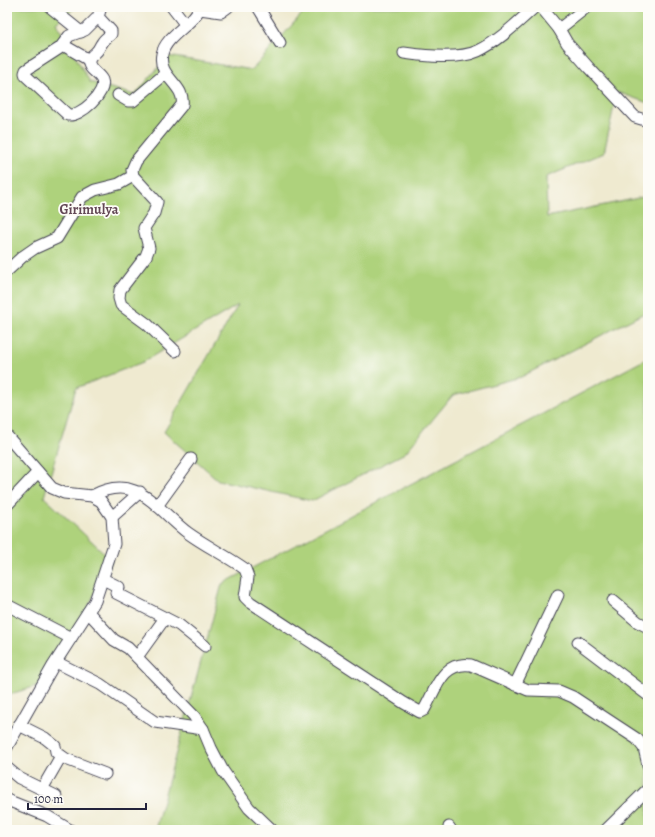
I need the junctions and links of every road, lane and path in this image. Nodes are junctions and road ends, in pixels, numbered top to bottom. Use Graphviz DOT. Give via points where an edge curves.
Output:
graph roads {
  1 [pos="50,7"];
  2 [pos="172,7"];
  3 [pos="228,7"];
  4 [pos="258,7"];
  5 [pos="535,7"];
  6 [pos="541,7"];
  7 [pos="587,7"];
  8 [pos="200,8"];
  9 [pos="100,12"];
  10 [pos="186,25"];
  11 [pos="559,29"];
  12 [pos="81,32"];
  13 [pos="280,43"];
  14 [pos="63,45"];
  15 [pos="404,53"];
  16 [pos="89,60"];
  17 [pos="165,74"];
  18 [pos="118,94"];
  19 [pos="648,121"];
  20 [pos="133,176"];
  21 [pos="7,271"];
  22 [pos="175,351"];
  23 [pos="7,436"];
  24 [pos="191,459"];
  25 [pos="38,472"];
  26 [pos="140,492"];
  27 [pos="92,496"];
  28 [pos="7,505"];
  29 [pos="157,506"];
  30 [pos="112,517"];
  31 [pos="103,579"];
  32 [pos="558,595"];
  33 [pos="613,601"];
  34 [pos="7,605"];
  35 [pos="88,612"];
  36 [pos="165,618"];
  37 [pos="648,627"];
  38 [pos="71,638"];
  39 [pos="578,642"];
  40 [pos="205,646"];
  41 [pos="137,657"];
  42 [pos="56,662"];
  43 [pos="515,685"];
  44 [pos="648,695"];
  45 [pos="203,728"];
  46 [pos="14,729"];
  47 [pos="7,747"];
  48 [pos="61,756"];
  49 [pos="648,765"];
  50 [pos="7,768"];
  51 [pos="105,774"];
  52 [pos="648,788"];
  53 [pos="42,789"];
  54 [pos="56,796"];
  55 [pos="7,800"];
  56 [pos="70,830"];
  57 [pos="272,830"];
  58 [pos="606,830"];
  1 -- 12 [label="street"];
  2 -- 10 [label="street"];
  3 -- 8 [label="street" via="221,12"];
  4 -- 13 [label="street"];
  5 -- 15 [label="street" via="507,31 477,51 442,56"];
  6 -- 11 [label="street"];
  7 -- 11 [label="street"];
  8 -- 10 [label="street"];
  9 -- 12 [label="street"];
  9 -- 16 [label="street" via="111,34"];
  10 -- 17 [label="street" via="166,44 162,54"];
  11 -- 19 [label="street" via="567,43 631,113 639,119"];
  12 -- 14 [label="street" via="69,36"];
  14 -- 16 [label="street"];
  14 -- 16 [label="street" via="25,73 68,115 90,105 102,88 102,80 90,67"];
  17 -- 18 [label="street" via="133,101 128,101"];
  17 -- 20 [label="street" via="184,99 182,105 136,161 132,170"];
  20 -- 21 [label="street" via="119,184 95,190 82,197 57,238 28,252"];
  20 -- 22 [label="street" via="157,202 154,214 144,228 149,248 146,256 120,290 118,298 120,305 147,324"];
  23 -- 25 [label="street"];
  24 -- 29 [label="street"];
  25 -- 27 [label="street" via="52,488 64,493"];
  25 -- 28 [label="street"];
  26 -- 27 [label="street" via="119,488 107,489"];
  26 -- 29 [label="street"];
  26 -- 30 [label="street"];
  27 -- 30 [label="street" via="101,501"];
  29 -- 43 [label="street" via="190,534 245,569 248,577 245,597 250,602 420,712 424,710 445,673 456,665 471,665"];
  30 -- 31 [label="street" via="114,544"];
  31 -- 35 [label="street" via="98,596"];
  31 -- 36 [label="street" via="119,587 116,593"];
  32 -- 43 [label="street"];
  33 -- 37 [label="street"];
  34 -- 38 [label="street"];
  35 -- 38 [label="street"];
  35 -- 41 [label="street" via="114,640"];
  36 -- 40 [label="street" via="179,625"];
  36 -- 41 [label="street"];
  38 -- 42 [label="street"];
  39 -- 44 [label="street"];
  41 -- 45 [label="street"];
  42 -- 45 [label="street" via="100,684 155,722"];
  42 -- 46 [label="street"];
  43 -- 49 [label="street" via="534,691 554,690 573,697 638,739 644,748"];
  45 -- 57 [label="street" via="223,771 249,808"];
  46 -- 47 [label="street"];
  46 -- 48 [label="street" via="45,738 55,746 56,752"];
  48 -- 51 [label="street"];
  48 -- 53 [label="street"];
  50 -- 53 [label="street"];
  52 -- 58 [label="street"];
  53 -- 54 [label="street"];
  55 -- 56 [label="street" via="42,813"];
}
